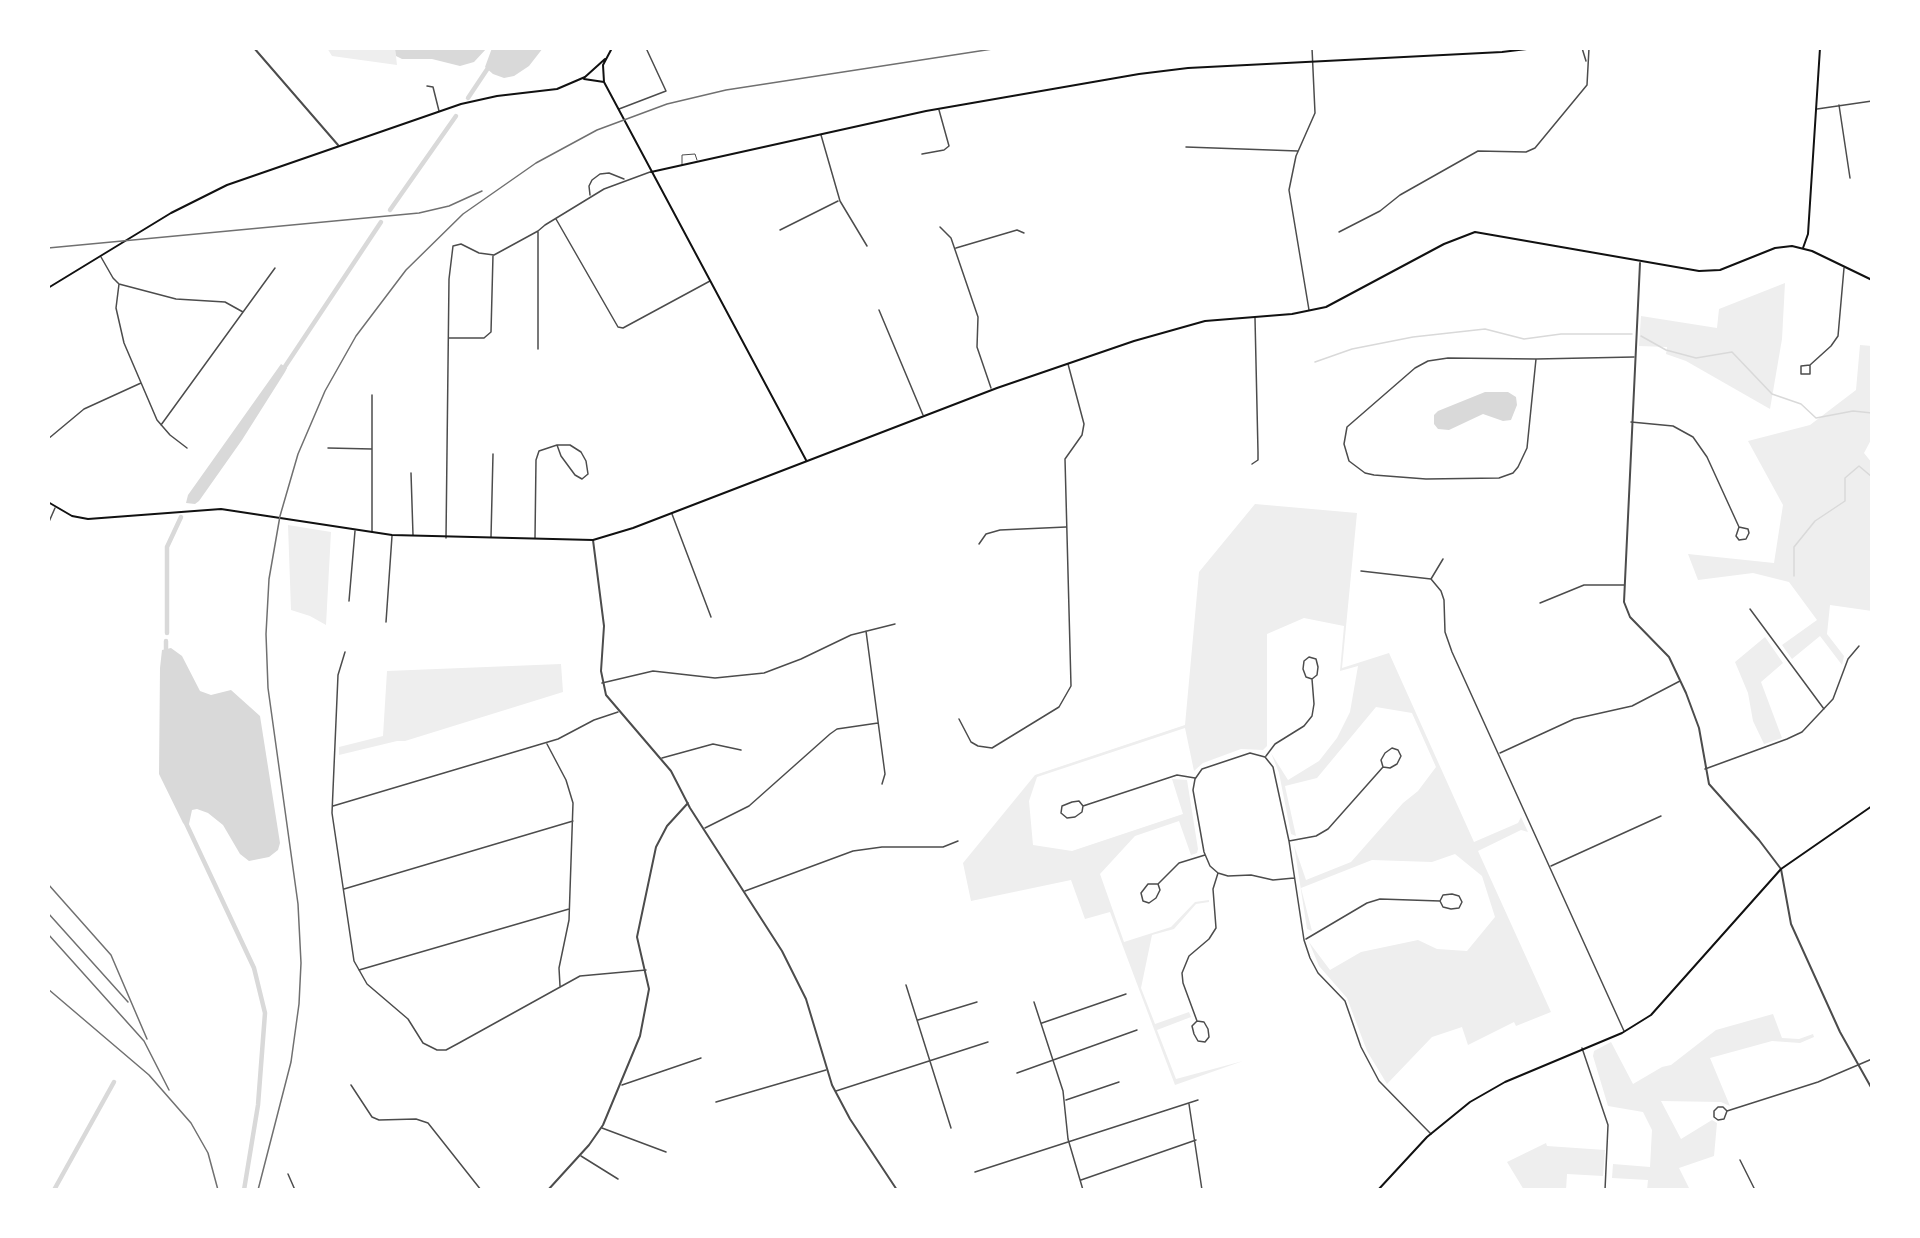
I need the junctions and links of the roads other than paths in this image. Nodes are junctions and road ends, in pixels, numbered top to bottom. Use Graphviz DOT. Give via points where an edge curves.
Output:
graph roads {
  1 [pos="254,48"];
  2 [pos="612,48"];
  3 [pos="646,48"];
  4 [pos="1312,48"];
  5 [pos="1535,48"];
  6 [pos="1582,48"];
  7 [pos="1589,48"];
  8 [pos="1820,48"];
  9 [pos="606,59"];
  10 [pos="1313,62"];
  11 [pos="1587,62"];
  12 [pos="582,79"];
  13 [pos="604,82"];
  14 [pos="427,86"];
  15 [pos="1872,101"];
  16 [pos="1839,105"];
  17 [pos="618,109"];
  18 [pos="939,109"];
  19 [pos="1816,110"];
  20 [pos="439,111"];
  21 [pos="820,134"];
  22 [pos="338,145"];
  23 [pos="1186,147"];
  24 [pos="1298,151"];
  25 [pos="922,154"];
  26 [pos="697,162"];
  27 [pos="682,165"];
  28 [pos="651,172"];
  29 [pos="1850,178"];
  30 [pos="625,180"];
  31 [pos="591,196"];
  32 [pos="840,201"];
  33 [pos="555,219"];
  34 [pos="940,227"];
  35 [pos="780,230"];
  36 [pos="538,231"];
  37 [pos="1339,232"];
  38 [pos="1024,233"];
  39 [pos="867,246"];
  40 [pos="1803,248"];
  41 [pos="955,249"];
  42 [pos="493,255"];
  43 [pos="100,256"];
  44 [pos="1640,263"];
  45 [pos="275,268"];
  46 [pos="1844,268"];
  47 [pos="1872,280"];
  48 [pos="710,281"];
  49 [pos="119,284"];
  50 [pos="48,288"];
  51 [pos="879,310"];
  52 [pos="1310,311"];
  53 [pos="243,312"];
  54 [pos="1255,317"];
  55 [pos="448,339"];
  56 [pos="538,349"];
  57 [pos="1634,357"];
  58 [pos="1536,359"];
  59 [pos="1068,363"];
  60 [pos="1810,365"];
  61 [pos="141,383"];
  62 [pos="992,390"];
  63 [pos="372,395"];
  64 [pos="922,415"];
  65 [pos="1631,422"];
  66 [pos="161,425"];
  67 [pos="48,439"];
  68 [pos="557,445"];
  69 [pos="187,448"];
  70 [pos="328,448"];
  71 [pos="373,449"];
  72 [pos="493,454"];
  73 [pos="807,461"];
  74 [pos="1252,464"];
  75 [pos="411,473"];
  76 [pos="48,502"];
  77 [pos="55,508"];
  78 [pos="672,513"];
  79 [pos="48,524"];
  80 [pos="1066,527"];
  81 [pos="1739,527"];
  82 [pos="355,530"];
  83 [pos="372,533"];
  84 [pos="392,535"];
  85 [pos="413,536"];
  86 [pos="446,538"];
  87 [pos="491,538"];
  88 [pos="535,539"];
  89 [pos="592,540"];
  90 [pos="980,544"];
  91 [pos="1443,559"];
  92 [pos="1361,571"];
  93 [pos="1431,579"];
  94 [pos="1624,585"];
  95 [pos="349,602"];
  96 [pos="1540,603"];
  97 [pos="1750,609"];
  98 [pos="711,617"];
  99 [pos="386,622"];
  100 [pos="895,624"];
  101 [pos="866,630"];
  102 [pos="1859,646"];
  103 [pos="345,652"];
  104 [pos="1312,679"];
  105 [pos="1680,681"];
  106 [pos="602,683"];
  107 [pos="1824,709"];
  108 [pos="618,712"];
  109 [pos="958,719"];
  110 [pos="878,723"];
  111 [pos="546,743"];
  112 [pos="741,750"];
  113 [pos="1499,754"];
  114 [pos="662,758"];
  115 [pos="1265,758"];
  116 [pos="1383,767"];
  117 [pos="1705,769"];
  118 [pos="1195,779"];
  119 [pos="882,784"];
  120 [pos="688,803"];
  121 [pos="332,806"];
  122 [pos="1083,806"];
  123 [pos="1872,806"];
  124 [pos="1661,816"];
  125 [pos="573,821"];
  126 [pos="705,828"];
  127 [pos="958,841"];
  128 [pos="1288,842"];
  129 [pos="1205,855"];
  130 [pos="1550,866"];
  131 [pos="1781,869"];
  132 [pos="1218,873"];
  133 [pos="1294,878"];
  134 [pos="1158,884"];
  135 [pos="344,889"];
  136 [pos="745,891"];
  137 [pos="1440,901"];
  138 [pos="569,909"];
  139 [pos="1304,940"];
  140 [pos="358,970"];
  141 [pos="646,970"];
  142 [pos="906,985"];
  143 [pos="560,986"];
  144 [pos="1126,994"];
  145 [pos="977,1002"];
  146 [pos="1034,1002"];
  147 [pos="917,1020"];
  148 [pos="1197,1021"];
  149 [pos="1041,1023"];
  150 [pos="1137,1030"];
  151 [pos="1624,1031"];
  152 [pos="988,1042"];
  153 [pos="1582,1048"];
  154 [pos="701,1058"];
  155 [pos="1872,1059"];
  156 [pos="930,1061"];
  157 [pos="1053,1061"];
  158 [pos="1857,1064"];
  159 [pos="826,1070"];
  160 [pos="1017,1073"];
  161 [pos="1119,1082"];
  162 [pos="351,1085"];
  163 [pos="621,1085"];
  164 [pos="1872,1089"];
  165 [pos="836,1091"];
  166 [pos="1065,1100"];
  167 [pos="1198,1100"];
  168 [pos="716,1102"];
  169 [pos="1189,1103"];
  170 [pos="1727,1111"];
  171 [pos="601,1128"];
  172 [pos="951,1128"];
  173 [pos="1431,1134"];
  174 [pos="1196,1140"];
  175 [pos="1069,1142"];
  176 [pos="666,1152"];
  177 [pos="580,1155"];
  178 [pos="1740,1160"];
  179 [pos="975,1172"];
  180 [pos="288,1174"];
  181 [pos="618,1179"];
  182 [pos="1080,1180"];
  183 [pos="549,1189"];
  184 [pos="295,1190"];
  185 [pos="481,1190"];
  186 [pos="554,1190"];
  187 [pos="897,1190"];
  188 [pos="1083,1190"];
  189 [pos="1202,1190"];
  190 [pos="1378,1190"];
  191 [pos="1605,1190"];
  192 [pos="1755,1190"];
  1 -- 22 [label="street"];
  2 -- 9 [label="main road"];
  3 -- 17 [label="street" via="666,91"];
  4 -- 10 [label="street"];
  5 -- 10 [label="main road"];
  6 -- 11 [label="street"];
  7 -- 11 [label="street"];
  8 -- 19 [label="main road"];
  9 -- 12 [label="main road"];
  9 -- 13 [label="main road"];
  10 -- 18 [label="main road" via="1181,68"];
  10 -- 24 [label="street" via="1315,113"];
  11 -- 37 [label="street" via="1587,85 1535,148 1526,152 1478,151"];
  12 -- 13 [label="main road"];
  12 -- 20 [label="main road" via="551,91 497,96"];
  13 -- 17 [label="main road"];
  14 -- 20 [label="street" via="433,87"];
  15 -- 16 [label="street"];
  16 -- 19 [label="street"];
  16 -- 29 [label="street"];
  17 -- 28 [label="main road"];
  18 -- 21 [label="main road"];
  18 -- 25 [label="street" via="949,146"];
  19 -- 40 [label="main road" via="1808,234"];
  20 -- 22 [label="main road"];
  21 -- 26 [label="main road"];
  21 -- 32 [label="street"];
  22 -- 43 [label="main road" via="214,191"];
  23 -- 24 [label="street"];
  24 -- 52 [label="street" via="1289,190"];
  26 -- 27 [label="main road"];
  26 -- 27 [label="lane" via="695,154 682,155"];
  27 -- 28 [label="main road"];
  28 -- 30 [label="street"];
  28 -- 48 [label="main road"];
  30 -- 31 [label="street"];
  30 -- 31 [label="street" via="609,173 600,174 589,186"];
  31 -- 33 [label="street"];
  32 -- 35 [label="street"];
  32 -- 39 [label="street"];
  33 -- 36 [label="street"];
  33 -- 48 [label="street" via="616,326 623,328"];
  34 -- 41 [label="street"];
  36 -- 42 [label="street"];
  36 -- 56 [label="street"];
  38 -- 41 [label="street" via="1017,230"];
  40 -- 44 [label="main road" via="1775,248 1712,271"];
  40 -- 46 [label="main road"];
  41 -- 62 [label="street" via="978,317 977,346"];
  42 -- 55 [label="street" via="490,334 484,338"];
  42 -- 55 [label="street" via="455,244 450,271"];
  43 -- 49 [label="street"];
  43 -- 50 [label="main road"];
  44 -- 52 [label="main road" via="1474,232 1335,303"];
  44 -- 57 [label="street"];
  45 -- 53 [label="street"];
  46 -- 47 [label="main road"];
  46 -- 60 [label="street" via="1838,336"];
  48 -- 73 [label="main road"];
  49 -- 53 [label="street" via="176,299 219,301"];
  49 -- 61 [label="street" via="118,322"];
  51 -- 64 [label="street"];
  52 -- 54 [label="main road"];
  53 -- 66 [label="street"];
  54 -- 59 [label="main road" via="1184,326"];
  54 -- 74 [label="street" via="1258,460"];
  55 -- 86 [label="street"];
  57 -- 58 [label="street"];
  57 -- 65 [label="street"];
  58 -- 58 [label="street" via="1448,358 1414,368 1347,427 1344,444 1349,461 1374,475 1426,480 1500,478 1513,473 1527,448"];
  59 -- 62 [label="main road"];
  59 -- 80 [label="street" via="1084,424 1082,435 1065,459"];
  60 -- 60 [label="street" via="1801,366 1801,374 1810,374"];
  61 -- 66 [label="street"];
  61 -- 67 [label="street" via="84,408"];
  62 -- 64 [label="main road"];
  63 -- 71 [label="street"];
  64 -- 73 [label="main road"];
  65 -- 81 [label="street" via="1672,426 1693,438 1707,457"];
  65 -- 94 [label="street"];
  66 -- 69 [label="street"];
  68 -- 68 [label="street" via="570,445 581,452 587,476 582,479 575,475"];
  68 -- 88 [label="street" via="542,448 537,456"];
  70 -- 71 [label="street"];
  71 -- 83 [label="street"];
  72 -- 87 [label="street"];
  73 -- 78 [label="main road"];
  75 -- 85 [label="street"];
  76 -- 77 [label="main road"];
  77 -- 79 [label="street"];
  77 -- 82 [label="main road" via="72,516 94,519 202,509 266,514"];
  78 -- 89 [label="main road"];
  78 -- 98 [label="street"];
  80 -- 90 [label="street" via="1000,530 986,534"];
  80 -- 109 [label="street" via="1072,675 1068,695 1059,707 992,748 971,742"];
  81 -- 81 [label="street" via="1748,529 1746,539 1736,536"];
  82 -- 83 [label="main road"];
  82 -- 95 [label="street"];
  83 -- 84 [label="main road"];
  84 -- 85 [label="main road"];
  84 -- 99 [label="street"];
  85 -- 86 [label="main road"];
  86 -- 87 [label="main road"];
  87 -- 88 [label="main road"];
  88 -- 89 [label="main road"];
  89 -- 106 [label="street" via="604,626"];
  91 -- 93 [label="street"];
  92 -- 93 [label="street"];
  93 -- 113 [label="street" via="1438,584 1444,600 1444,626 1452,652"];
  94 -- 96 [label="street" via="1584,585"];
  94 -- 105 [label="street" via="1624,602 1630,617 1661,647"];
  97 -- 107 [label="street"];
  100 -- 101 [label="street"];
  101 -- 106 [label="street" via="764,673 715,678 653,671"];
  101 -- 110 [label="street"];
  102 -- 107 [label="street" via="1851,653 1839,690"];
  103 -- 121 [label="street" via="338,675"];
  104 -- 104 [label="street" via="1305,677 1303,669 1309,657 1316,659 1318,667"];
  104 -- 115 [label="street" via="1314,704 1310,718 1275,744"];
  105 -- 113 [label="street" via="1632,706 1574,719"];
  105 -- 117 [label="street" via="1695,711"];
  106 -- 108 [label="street"];
  107 -- 117 [label="street" via="1795,736"];
  108 -- 111 [label="street"];
  108 -- 114 [label="street"];
  110 -- 119 [label="street" via="885,777"];
  110 -- 126 [label="street" via="837,729 749,806"];
  111 -- 121 [label="street"];
  111 -- 125 [label="street" via="571,792"];
  112 -- 114 [label="street" via="713,744"];
  113 -- 130 [label="street"];
  114 -- 120 [label="street"];
  115 -- 118 [label="street" via="1254,753 1242,754 1206,767"];
  115 -- 128 [label="street" via="1276,774"];
  116 -- 116 [label="street" via="1385,753 1392,748 1398,750 1401,756 1396,764"];
  116 -- 128 [label="street" via="1328,829"];
  117 -- 131 [label="street" via="1714,792"];
  118 -- 122 [label="street" via="1174,776"];
  118 -- 129 [label="street"];
  120 -- 126 [label="street"];
  120 -- 141 [label="street" via="667,826 656,847 638,937"];
  121 -- 135 [label="street"];
  122 -- 122 [label="street" via="1072,801 1061,812 1072,817 1082,812"];
  123 -- 131 [label="main road"];
  124 -- 130 [label="street"];
  125 -- 135 [label="street"];
  125 -- 138 [label="street"];
  126 -- 136 [label="street"];
  127 -- 136 [label="street" via="943,847 853,851"];
  128 -- 133 [label="street"];
  129 -- 132 [label="street"];
  129 -- 134 [label="street" via="1176,865"];
  130 -- 151 [label="street"];
  131 -- 151 [label="main road" via="1661,1005"];
  131 -- 158 [label="street" via="1791,924"];
  132 -- 133 [label="street" via="1273,880"];
  132 -- 148 [label="street" via="1213,889 1216,928 1189,956 1182,973"];
  133 -- 139 [label="street"];
  134 -- 134 [label="street" via="1156,898 1149,903 1143,901 1140,894 1144,887 1151,882"];
  135 -- 140 [label="street"];
  136 -- 159 [label="street" via="800,986"];
  137 -- 137 [label="street" via="1443,895 1452,894 1460,896 1462,902 1459,908 1450,909"];
  137 -- 139 [label="street" via="1374,901"];
  138 -- 140 [label="street"];
  138 -- 143 [label="street" via="559,968"];
  139 -- 173 [label="street" via="1314,967 1345,1000 1372,1070 1395,1100"];
  140 -- 143 [label="street" via="367,984 408,1019 423,1043 437,1050 446,1050"];
  141 -- 143 [label="street" via="589,973"];
  141 -- 163 [label="street" via="650,989 645,1019"];
  142 -- 147 [label="street"];
  144 -- 149 [label="street"];
  145 -- 147 [label="street"];
  146 -- 149 [label="street"];
  147 -- 156 [label="street"];
  148 -- 148 [label="street" via="1204,1022 1209,1032 1209,1039 1203,1043 1193,1032"];
  149 -- 157 [label="street"];
  150 -- 157 [label="street"];
  151 -- 153 [label="main road"];
  152 -- 156 [label="street"];
  153 -- 173 [label="main road" via="1505,1082 1470,1102"];
  153 -- 191 [label="street" via="1608,1125"];
  154 -- 163 [label="street"];
  155 -- 158 [label="street"];
  156 -- 165 [label="street"];
  156 -- 172 [label="street"];
  157 -- 160 [label="street"];
  157 -- 166 [label="street"];
  158 -- 164 [label="street"];
  158 -- 170 [label="street" via="1818,1082"];
  159 -- 165 [label="street"];
  159 -- 168 [label="street"];
  161 -- 166 [label="street"];
  162 -- 185 [label="street" via="372,1117 428,1123"];
  163 -- 171 [label="street"];
  165 -- 187 [label="street"];
  166 -- 175 [label="street"];
  167 -- 169 [label="street"];
  169 -- 174 [label="street"];
  169 -- 175 [label="street"];
  170 -- 170 [label="street" via="1722,1120 1714,1115 1718,1107"];
  171 -- 176 [label="street"];
  171 -- 177 [label="street"];
  173 -- 190 [label="main road"];
  174 -- 182 [label="street"];
  174 -- 189 [label="street"];
  175 -- 179 [label="street"];
  175 -- 182 [label="street"];
  177 -- 181 [label="street"];
  177 -- 183 [label="street"];
  178 -- 192 [label="street"];
  180 -- 184 [label="street"];
  182 -- 188 [label="street"];
  183 -- 186 [label="street"];
}
